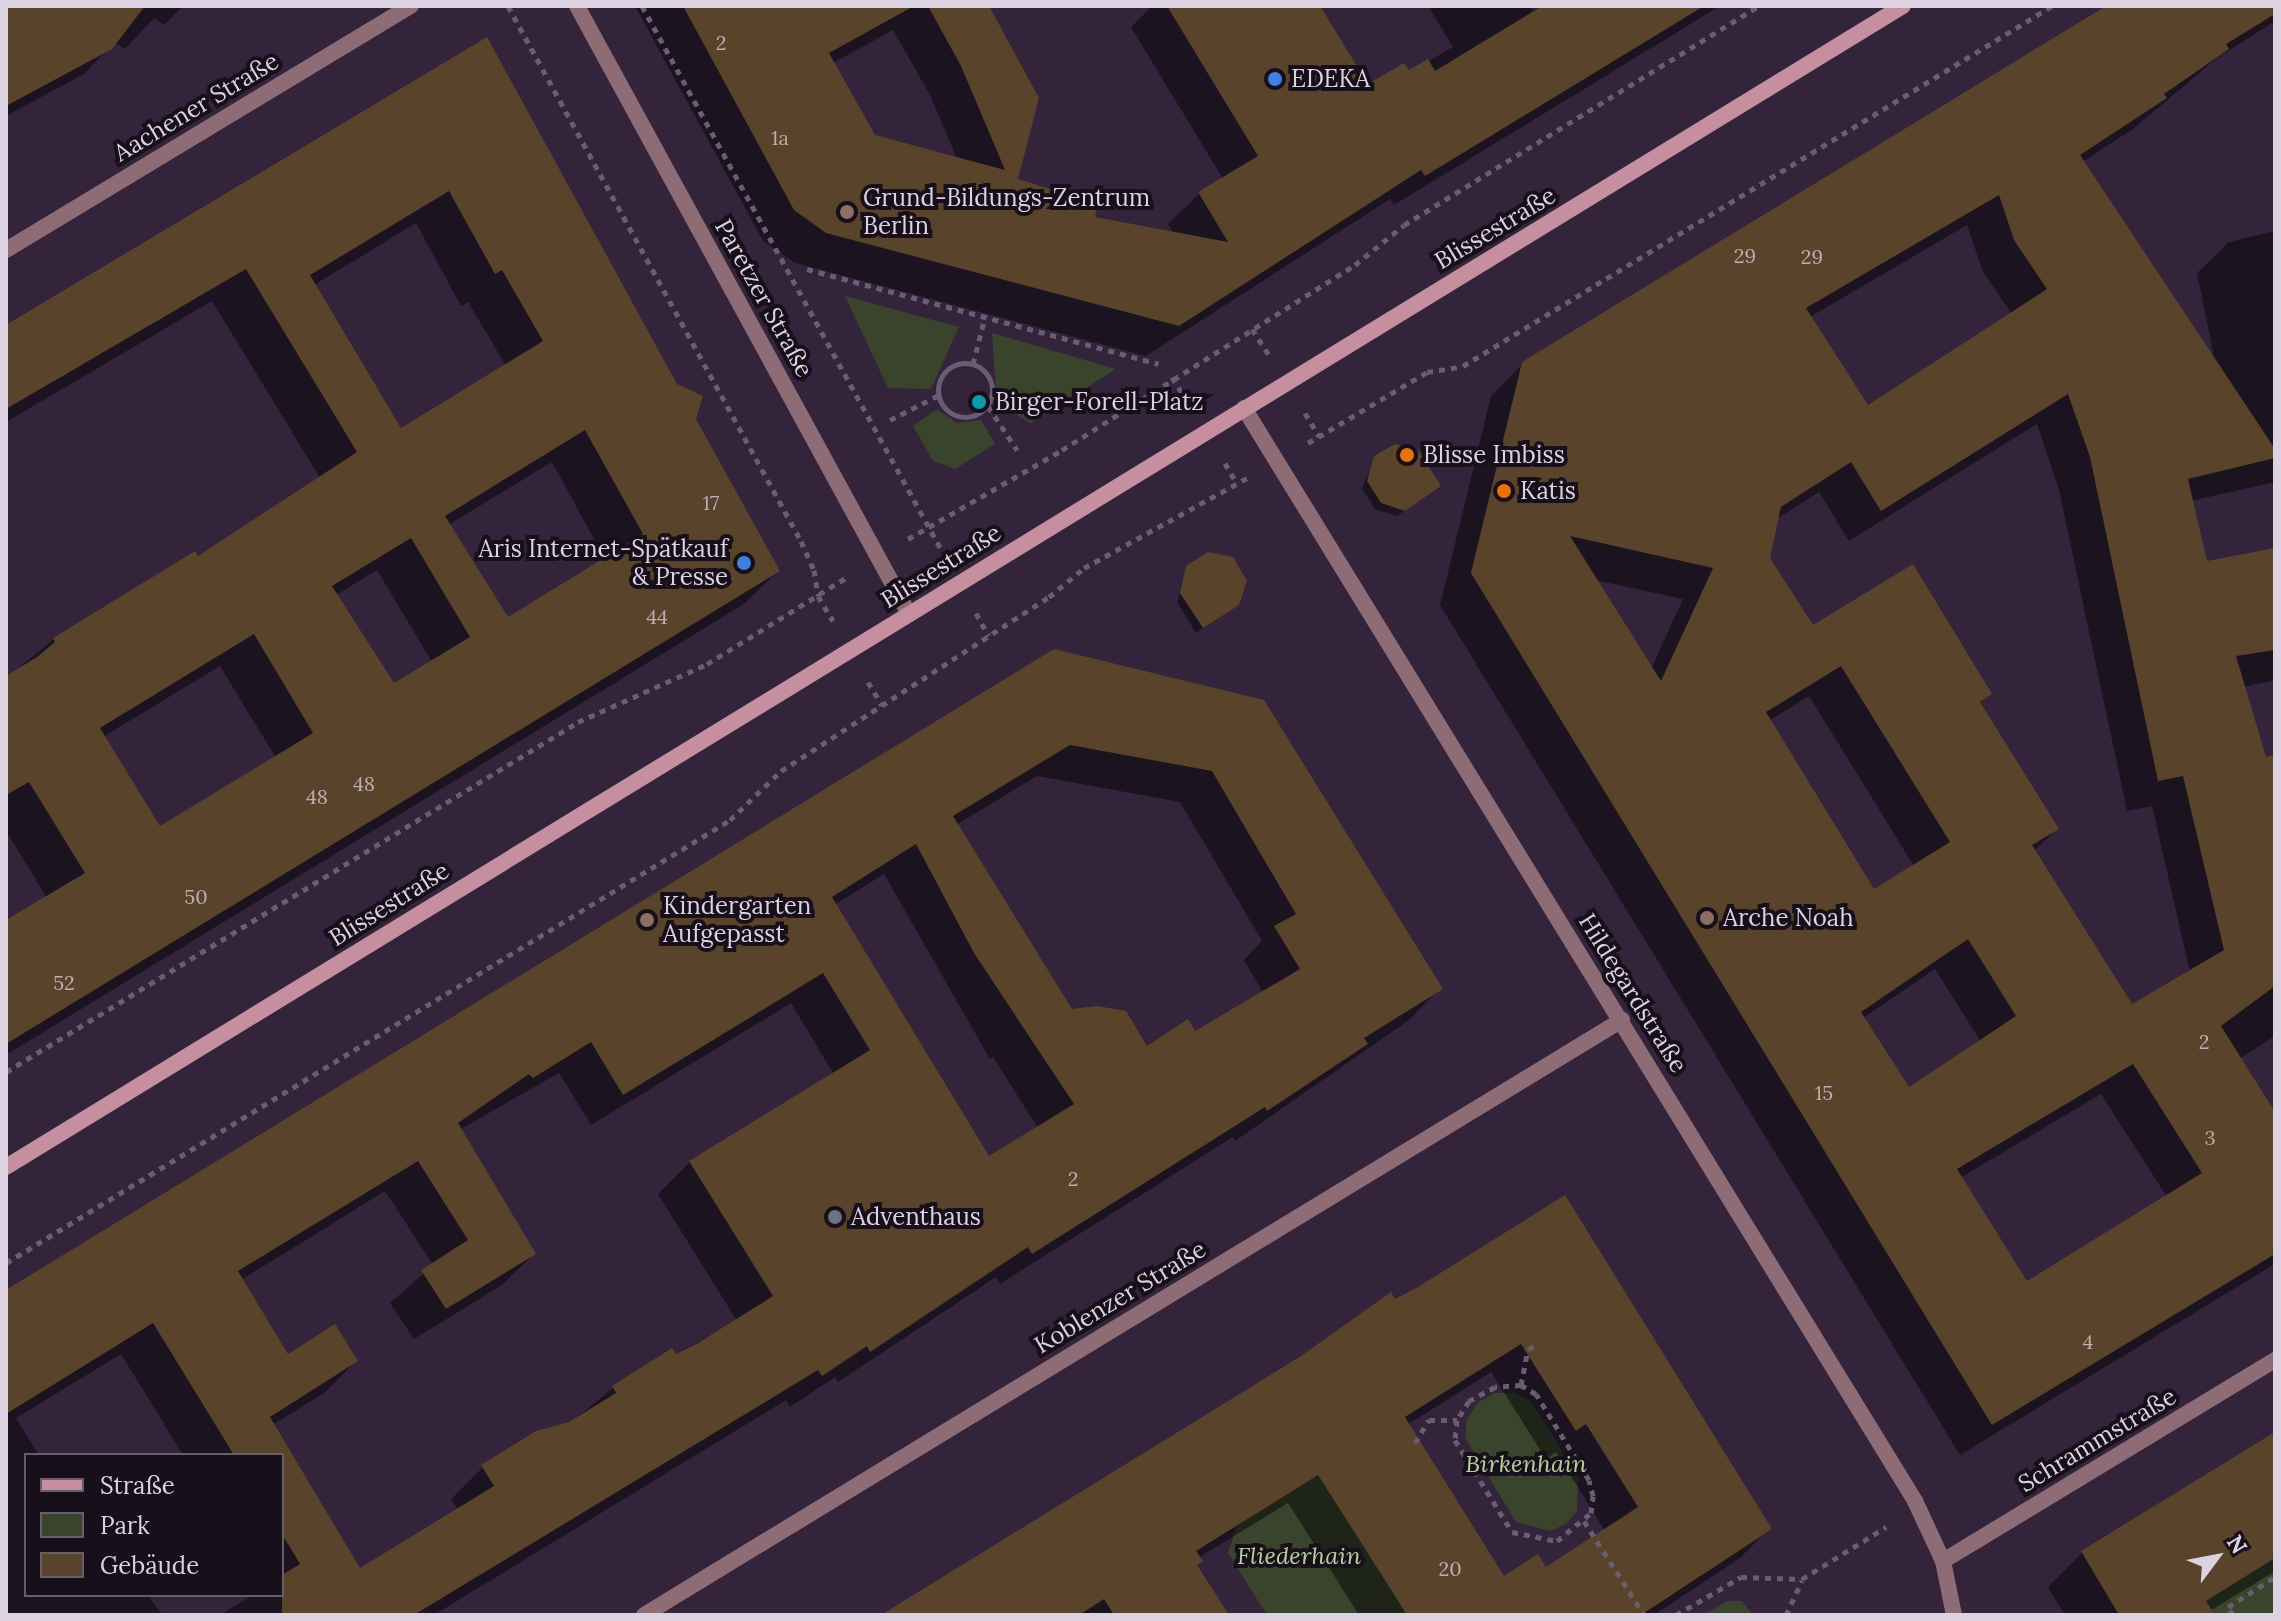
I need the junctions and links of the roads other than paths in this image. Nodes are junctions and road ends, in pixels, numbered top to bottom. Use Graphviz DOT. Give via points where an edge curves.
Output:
graph roads {
  1 [pos="411,6"];
  2 [pos="577,6"];
  3 [pos="1903,6"];
  4 [pos="6,250"];
  5 [pos="1244,408"];
  6 [pos="909,614"];
  7 [pos="1622,1020"];
  8 [pos="6,1167"];
  9 [pos="2275,1360"];
  10 [pos="1943,1561"];
  11 [pos="644,1615"];
  12 [pos="1954,1615"];
  1 -- 4 [label="street, Aachener Straße"];
  2 -- 6 [label="street, Paretzer Straße"];
  3 -- 5 [label="main road, Blissestraße"];
  5 -- 6 [label="main road, Blissestraße"];
  5 -- 7 [label="street, Hildegardstraße"];
  6 -- 8 [label="main road, Blissestraße"];
  7 -- 10 [label="street, Hildegardstraße" via="1915,1501"];
  7 -- 11 [label="street, Koblenzer Straße"];
  9 -- 10 [label="street, Schrammstraße"];
  10 -- 12 [label="street, Hildegardstraße"];
}
